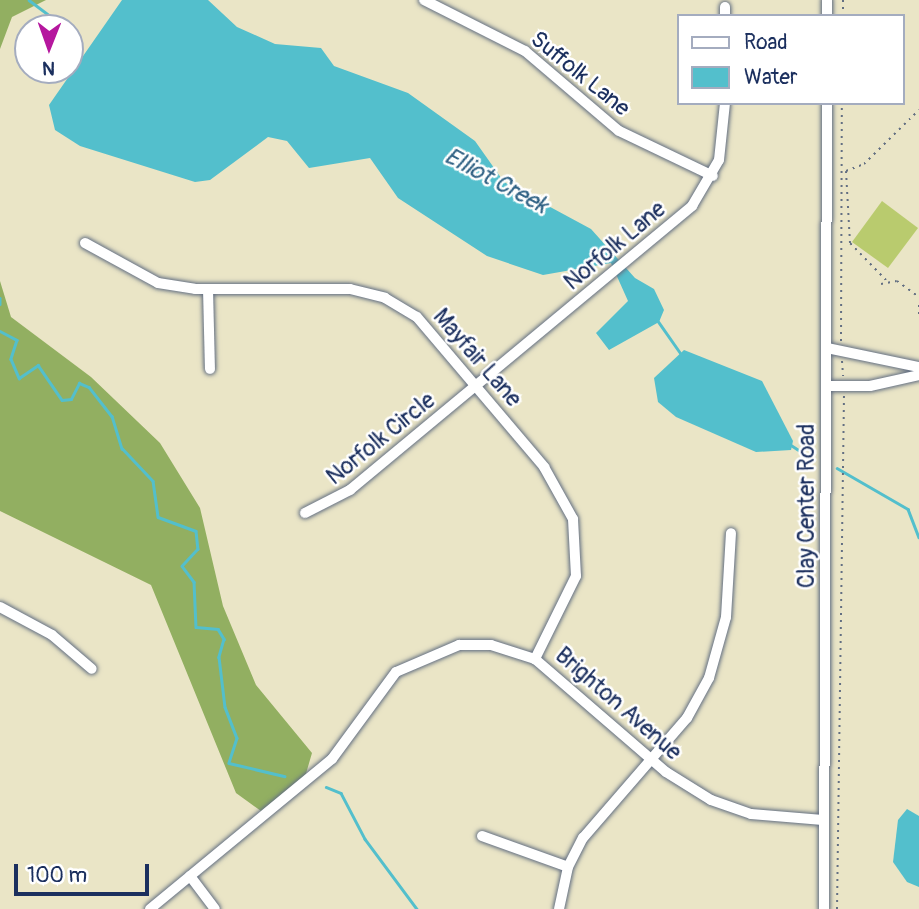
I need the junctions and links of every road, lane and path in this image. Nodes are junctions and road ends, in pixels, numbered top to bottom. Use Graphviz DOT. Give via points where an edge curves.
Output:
graph roads {
  1 [pos="424,0"];
  2 [pos="725,105"];
  3 [pos="827,105"];
  4 [pos="842,105"];
  5 [pos="919,110"];
  6 [pos="713,176"];
  7 [pos="85,243"];
  8 [pos="886,280"];
  9 [pos="881,284"];
  10 [pos="208,289"];
  11 [pos="919,297"];
  12 [pos="919,305"];
  13 [pos="919,317"];
  14 [pos="827,348"];
  15 [pos="842,350"];
  16 [pos="919,367"];
  17 [pos="210,369"];
  18 [pos="919,375"];
  19 [pos="477,386"];
  20 [pos="827,386"];
  21 [pos="844,387"];
  22 [pos="305,513"];
  23 [pos="731,533"];
  24 [pos="0,607"];
  25 [pos="535,659"];
  26 [pos="92,669"];
  27 [pos="651,758"];
  28 [pos="823,820"];
  29 [pos="482,836"];
  30 [pos="568,867"];
  31 [pos="190,876"];
  32 [pos="150,909"];
  33 [pos="215,909"];
  34 [pos="559,909"];
  35 [pos="824,909"];
  36 [pos="837,909"];
  1 -- 6 [label="street, Suffolk Lane" via="525,51 619,131"];
  2 -- 6 [label="street, Norfolk Lane"];
  3 -- 14 [label="street, Clay Center Road"];
  4 -- 15 [label="path"];
  5 -- 8 [label="path" via="864,164 846,171 850,243"];
  6 -- 19 [label="street, Norfolk Lane" via="692,206"];
  7 -- 10 [label="street, Mayfair Lane" via="158,283"];
  8 -- 9 [label="path"];
  8 -- 11 [label="path"];
  10 -- 17 [label="street"];
  10 -- 19 [label="street, Mayfair Lane" via="350,289 385,298 417,317"];
  12 -- 13 [label="path"];
  14 -- 15 [label="street"];
  14 -- 20 [label="street, Clay Center Road"];
  15 -- 16 [label="street"];
  15 -- 21 [label="path"];
  18 -- 21 [label="street"];
  19 -- 22 [label="street, Norfolk Circle" via="330,505"];
  19 -- 25 [label="street, Mayfair Lane" via="553,479 573,519 576,576"];
  20 -- 21 [label="street"];
  20 -- 28 [label="street, Clay Center Road"];
  21 -- 36 [label="path"];
  23 -- 27 [label="street" via="726,617 714,665 687,718"];
  24 -- 26 [label="street" via="52,635"];
  25 -- 27 [label="street, Brighton Avenue"];
  25 -- 31 [label="street, Brighton Avenue" via="474,644 415,659 383,684 332,760"];
  27 -- 28 [label="street, Brighton Avenue" via="726,807"];
  27 -- 30 [label="street" via="592,826"];
  28 -- 35 [label="street, Clay Center Road"];
  29 -- 30 [label="street"];
  30 -- 34 [label="street"];
  31 -- 32 [label="street, Brighton Avenue"];
  31 -- 33 [label="street"];
}
